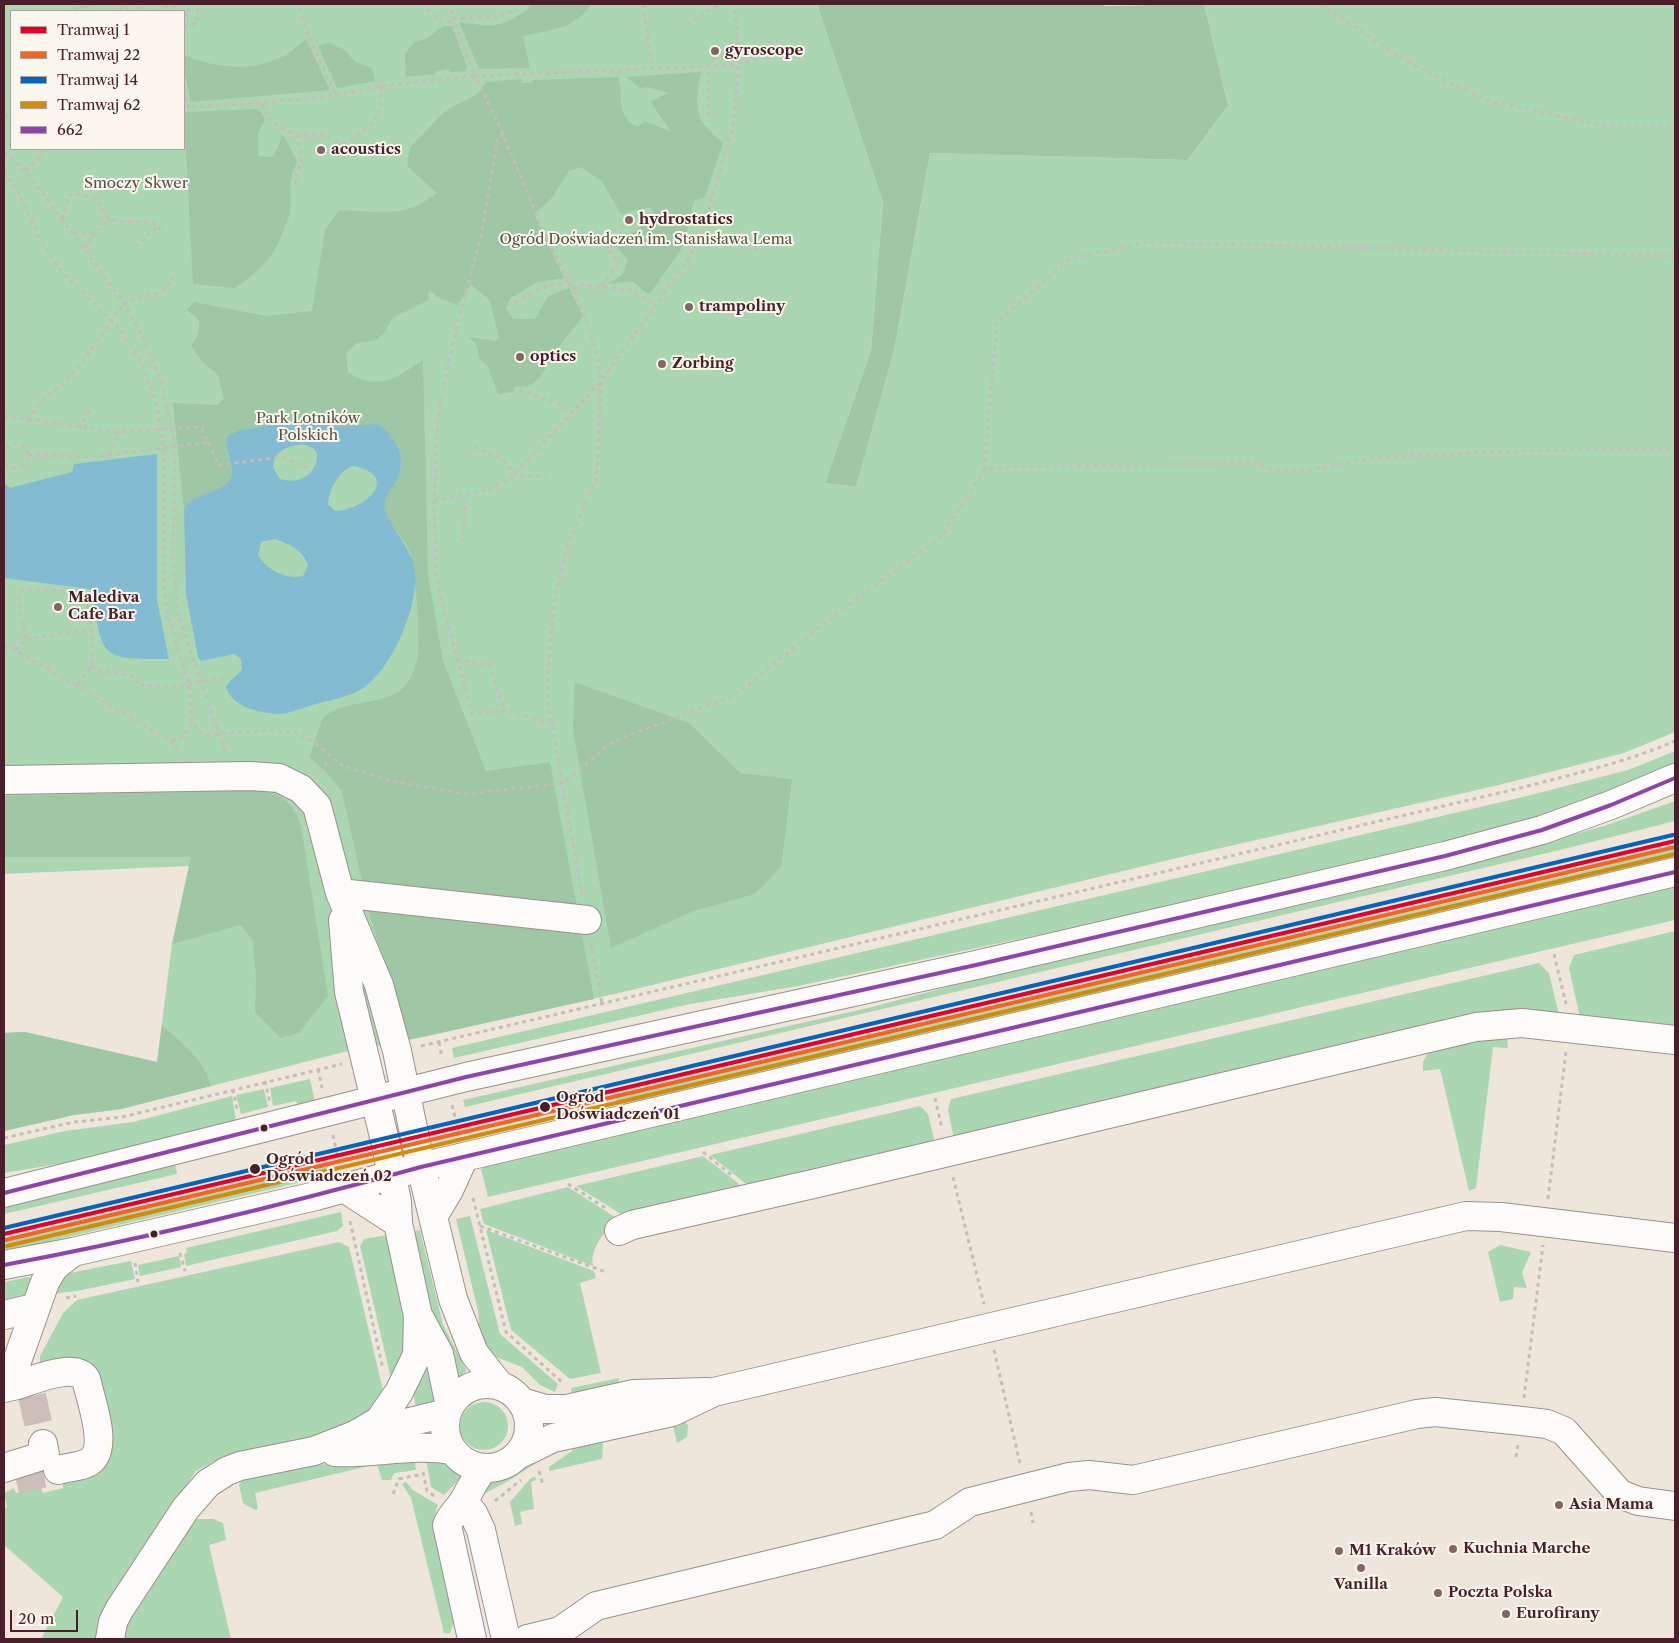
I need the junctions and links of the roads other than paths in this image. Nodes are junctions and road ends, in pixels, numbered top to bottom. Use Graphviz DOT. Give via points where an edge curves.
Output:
graph roads {
  1 [pos="1675,778"];
  2 [pos="4,780"];
  3 [pos="1675,872"];
  4 [pos="340,893"];
  5 [pos="587,920"];
  6 [pos="1675,1040"];
  7 [pos="404,1093"];
  8 [pos="376,1101"];
  9 [pos="462,1147"];
  10 [pos="421,1167"];
  11 [pos="392,1174"];
  12 [pos="341,1177"];
  13 [pos="4,1193"];
  14 [pos="434,1215"];
  15 [pos="398,1223"];
  16 [pos="625,1228"];
  17 [pos="1675,1238"];
  18 [pos="73,1252"];
  19 [pos="4,1265"];
  20 [pos="34,1308"];
  21 [pos="4,1315"];
  22 [pos="418,1316"];
  23 [pos="18,1390"];
  24 [pos="714,1392"];
  25 [pos="510,1394"];
  26 [pos="448,1410"];
  27 [pos="355,1435"];
  28 [pos="43,1444"];
  29 [pos="314,1450"];
  30 [pos="452,1450"];
  31 [pos="527,1462"];
  32 [pos="484,1468"];
  33 [pos="58,1470"];
  34 [pos="8,1474"];
  35 [pos="452,1501"];
  36 [pos="1675,1506"];
  37 [pos="110,1639"];
  38 [pos="472,1639"];
  39 [pos="506,1639"];
  40 [pos="527,1639"];
  1 -- 7 [label="main road" via="1542,830 1445,856"];
  2 -- 4 [label="main road" via="279,778 301,789 317,806"];
  3 -- 9 [label="main road"];
  4 -- 5 [label="main road"];
  4 -- 7 [label="main road" via="379,985"];
  4 -- 8 [label="main road" via="350,992"];
  6 -- 16 [label="main road" via="1522,1023 1476,1027"];
  7 -- 8 [label="main road"];
  7 -- 10 [label="main road"];
  8 -- 11 [label="main road"];
  8 -- 13 [label="main road"];
  9 -- 10 [label="main road"];
  9 -- 14 [label="main road" via="449,1190"];
  10 -- 11 [label="main road"];
  10 -- 14 [label="main road"];
  11 -- 12 [label="main road"];
  11 -- 15 [label="main road"];
  12 -- 15 [label="main road"];
  12 -- 18 [label="main road"];
  14 -- 25 [label="main road" via="465,1332 474,1353"];
  15 -- 22 [label="main road"];
  17 -- 24 [label="main road" via="1501,1217 1466,1216"];
  18 -- 19 [label="main road"];
  18 -- 20 [label="main road" via="49,1274"];
  20 -- 21 [label="main road"];
  20 -- 23 [label="main road" via="16,1364"];
  22 -- 26 [label="main road" via="439,1354"];
  22 -- 27 [label="main road" via="417,1355 400,1392 379,1421"];
  23 -- 33 [label="main road" via="71,1370 83,1374 86,1379 99,1445 89,1462"];
  24 -- 25 [label="main road" via="634,1394 567,1409 545,1409"];
  24 -- 31 [label="main road" via="672,1412 553,1438 537,1444"];
  25 -- 26 [label="main road" via="486,1384 471,1387 459,1395"];
  25 -- 31 [label="main road" via="527,1413"];
  26 -- 27 [label="main road"];
  26 -- 30 [label="main road" via="445,1432"];
  27 -- 29 [label="main road"];
  28 -- 34 [label="main road" via="45,1455"];
  29 -- 30 [label="main road" via="356,1453 418,1446"];
  29 -- 37 [label="main road" via="240,1466 208,1483 186,1508 119,1610"];
  30 -- 32 [label="main road" via="465,1462"];
  31 -- 32 [label="main road"];
  32 -- 35 [label="main road" via="467,1491"];
  35 -- 38 [label="main road" via="452,1514 447,1525"];
  35 -- 39 [label="main road" via="473,1513 481,1530"];
  36 -- 40 [label="main road" via="1638,1501 1620,1494 1564,1431 1547,1424 1434,1412 1133,1480 1089,1475 1069,1477 970,1502 935,1524 596,1606 560,1631"];
}
